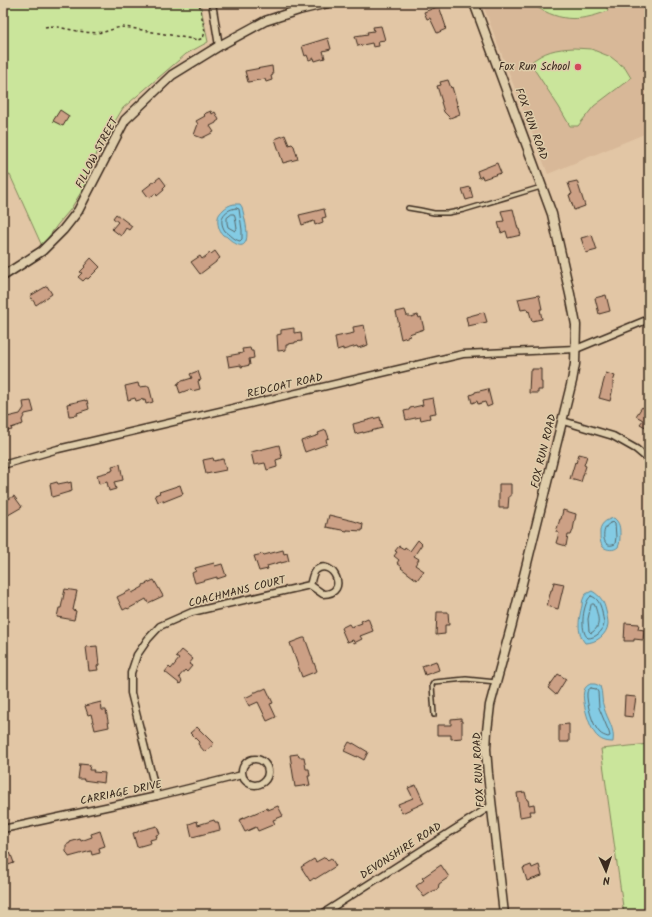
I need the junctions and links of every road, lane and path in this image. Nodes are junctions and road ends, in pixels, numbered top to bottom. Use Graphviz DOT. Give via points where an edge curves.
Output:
graph roads {
  1 [pos="199,3"];
  2 [pos="212,3"];
  3 [pos="328,3"];
  4 [pos="474,3"];
  5 [pos="45,27"];
  6 [pos="219,46"];
  7 [pos="542,187"];
  8 [pos="408,208"];
  9 [pos="3,276"];
  10 [pos="649,319"];
  11 [pos="576,349"];
  12 [pos="562,421"];
  13 [pos="649,460"];
  14 [pos="3,465"];
  15 [pos="310,584"];
  16 [pos="496,682"];
  17 [pos="434,715"];
  18 [pos="242,775"];
  19 [pos="157,796"];
  20 [pos="491,806"];
  21 [pos="3,829"];
  22 [pos="322,914"];
  23 [pos="504,914"];
  1 -- 5 [label="path" via="205,32 203,38 198,40 125,27 96,33"];
  2 -- 6 [label="street"];
  3 -- 6 [label="street, FILLOW STREET" via="265,22"];
  4 -- 7 [label="street, FOX RUN ROAD"];
  6 -- 9 [label="street, FILLOW STREET" via="172,75 125,120 78,211 42,251"];
  7 -- 8 [label="lane" via="448,213"];
  7 -- 11 [label="street, FOX RUN ROAD" via="552,214 569,287 576,325"];
  10 -- 11 [label="street, REDCOAT ROAD"];
  11 -- 12 [label="street, FOX RUN ROAD" via="572,381"];
  11 -- 14 [label="street, REDCOAT ROAD" via="463,354"];
  12 -- 13 [label="street" via="613,436"];
  12 -- 16 [label="street, FOX RUN ROAD"];
  15 -- 15 [label="street" via="323,594 332,593 337,586 335,573 326,568 316,570"];
  15 -- 19 [label="street, COACHMANS COURT" via="192,612 160,626 148,639 137,655 131,673 131,693"];
  16 -- 17 [label="lane" via="466,679 434,682"];
  16 -- 20 [label="street, FOX RUN ROAD" via="490,704 486,749"];
  18 -- 18 [label="street" via="247,782 259,784 268,777 268,768 263,761 251,759 243,766"];
  18 -- 19 [label="street, CARRIAGE DRIVE"];
  19 -- 21 [label="street, CARRIAGE DRIVE"];
  20 -- 22 [label="street, DEVONSHIRE ROAD"];
  20 -- 23 [label="street, FOX RUN ROAD"];
}
